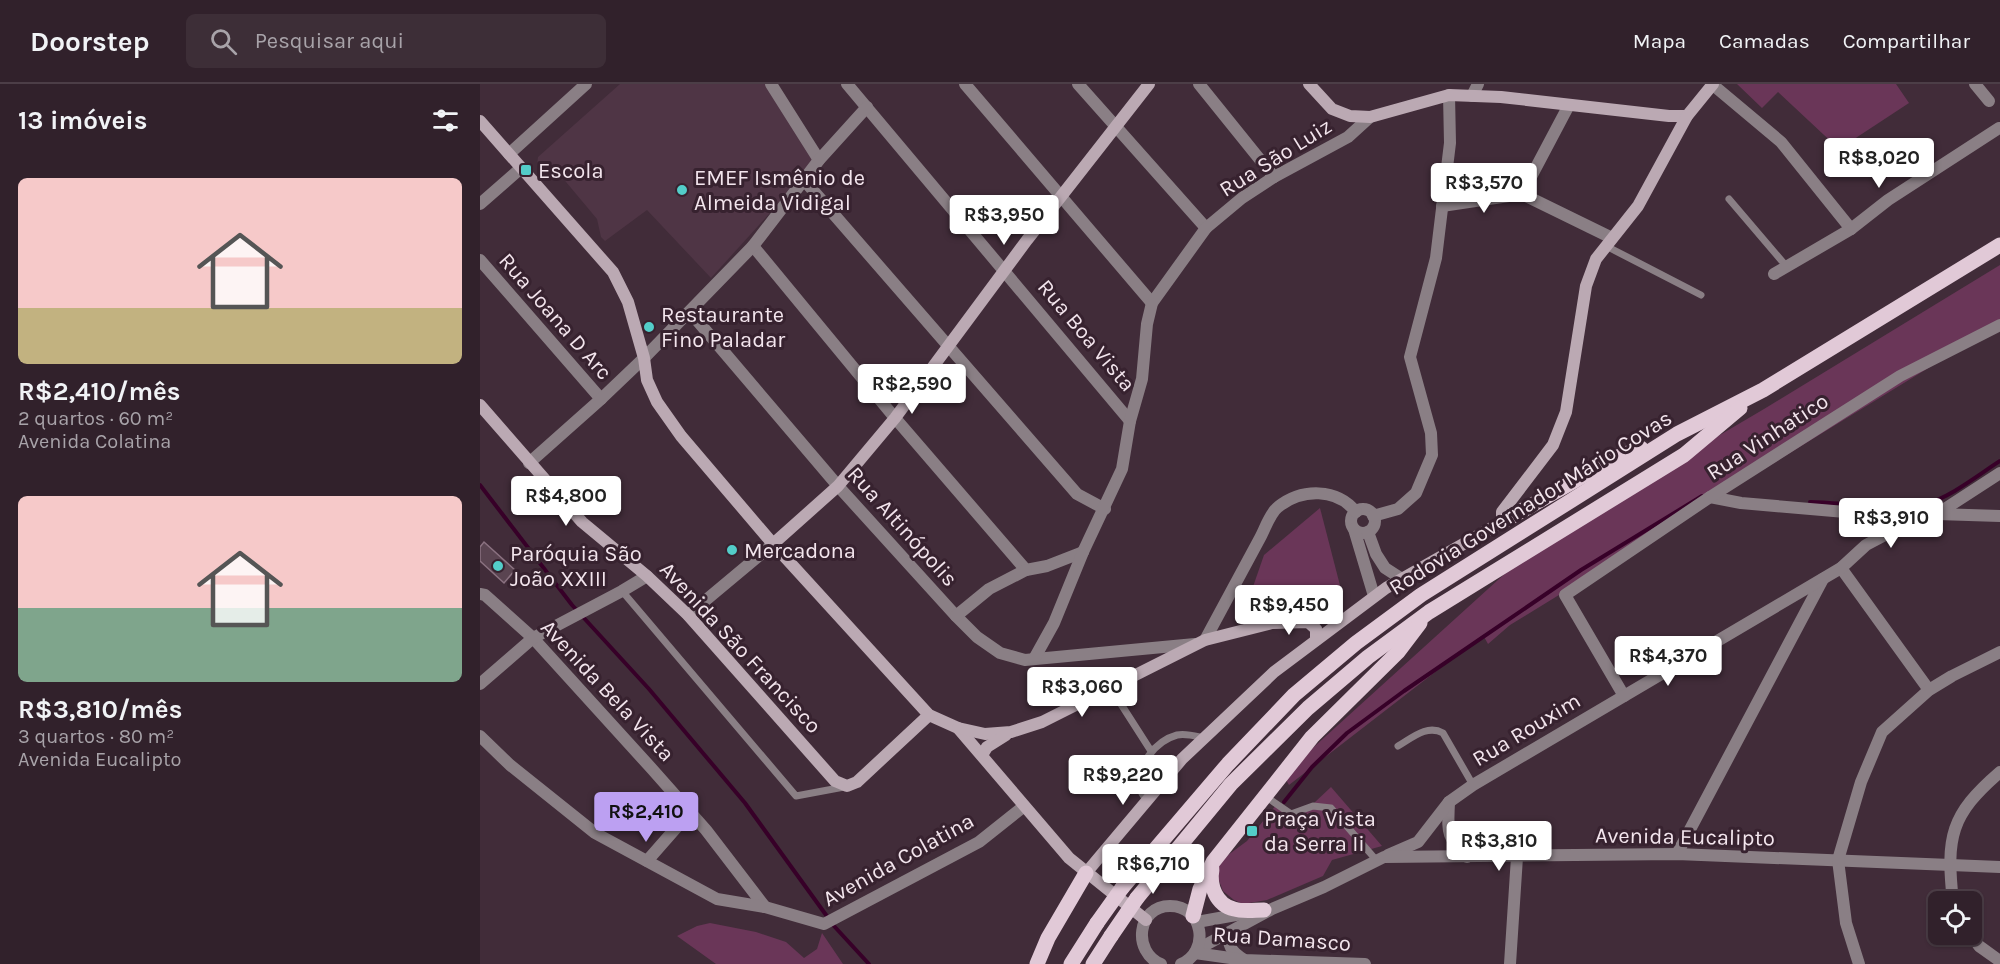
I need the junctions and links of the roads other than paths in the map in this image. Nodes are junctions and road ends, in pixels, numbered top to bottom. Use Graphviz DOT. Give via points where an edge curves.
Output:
graph roads {
  1 [pos="586,84"];
  2 [pos="771,84"];
  3 [pos="847,84"];
  4 [pos="965,84"];
  5 [pos="1078,84"];
  6 [pos="1149,84"];
  7 [pos="1199,84"];
  8 [pos="1310,84"];
  9 [pos="1713,84"];
  10 [pos="1975,84"];
  11 [pos="1475,90"];
  12 [pos="1449,95"];
  13 [pos="1989,101"];
  14 [pos="1569,105"];
  15 [pos="867,107"];
  16 [pos="1687,116"];
  17 [pos="1370,117"];
  18 [pos="480,121"];
  19 [pos="1116,128"];
  20 [pos="1999,128"];
  21 [pos="509,154"];
  22 [pos="819,160"];
  23 [pos="521,168"];
  24 [pos="1274,177"];
  25 [pos="804,180"];
  26 [pos="1522,194"];
  27 [pos="1062,195"];
  28 [pos="1729,199"];
  29 [pos="480,204"];
  30 [pos="1442,206"];
  31 [pos="1206,228"];
  32 [pos="1851,229"];
  33 [pos="1609,242"];
  34 [pos="2000,244"];
  35 [pos="753,246"];
  36 [pos="480,260"];
  37 [pos="1787,267"];
  38 [pos="1005,270"];
  39 [pos="1774,274"];
  40 [pos="1701,295"];
  41 [pos="1152,303"];
  42 [pos="690,312"];
  43 [pos="2000,325"];
  44 [pos="949,346"];
  45 [pos="644,358"];
  46 [pos="1762,390"];
  47 [pos="601,399"];
  48 [pos="480,405"];
  49 [pos="895,418"];
  50 [pos="1131,421"];
  51 [pos="1677,434"];
  52 [pos="529,463"];
  53 [pos="2000,473"];
  54 [pos="838,486"];
  55 [pos="1710,497"];
  56 [pos="1105,509"];
  57 [pos="1356,512"];
  58 [pos="1937,514"];
  59 [pos="1373,516"];
  60 [pos="2000,516"];
  61 [pos="1502,522"];
  62 [pos="1902,526"];
  63 [pos="1354,529"];
  64 [pos="1368,532"];
  65 [pos="773,543"];
  66 [pos="1083,552"];
  67 [pos="1841,568"];
  68 [pos="1026,570"];
  69 [pos="647,576"];
  70 [pos="1824,578"];
  71 [pos="1402,579"];
  72 [pos="622,591"];
  73 [pos="480,594"];
  74 [pos="1374,596"];
  75 [pos="1429,612"];
  76 [pos="688,615"];
  77 [pos="956,616"];
  78 [pos="533,638"];
  79 [pos="1316,640"];
  80 [pos="1200,642"];
  81 [pos="1140,649"];
  82 [pos="2000,652"];
  83 [pos="1034,659"];
  84 [pos="1143,670"];
  85 [pos="480,684"];
  86 [pos="1110,687"];
  87 [pos="1929,690"];
  88 [pos="1624,696"];
  89 [pos="928,715"];
  90 [pos="958,728"];
  91 [pos="1011,732"];
  92 [pos="480,736"];
  93 [pos="1204,738"];
  94 [pos="1398,746"];
  95 [pos="1151,751"];
  96 [pos="982,755"];
  97 [pos="2000,772"];
  98 [pos="1473,785"];
  99 [pos="846,786"];
  100 [pos="1265,796"];
  101 [pos="1147,801"];
  102 [pos="1449,802"];
  103 [pos="1023,807"];
  104 [pos="690,812"];
  105 [pos="1677,854"];
  106 [pos="1467,857"];
  107 [pos="1517,857"];
  108 [pos="1380,859"];
  109 [pos="1838,860"];
  110 [pos="647,861"];
  111 [pos="1213,862"];
  112 [pos="1949,865"];
  113 [pos="2000,867"];
  114 [pos="1086,873"];
  115 [pos="1952,891"];
  116 [pos="765,907"];
  117 [pos="1268,910"];
  118 [pos="1195,919"];
  119 [pos="1146,920"];
  120 [pos="1231,932"];
  121 [pos="1978,945"];
  122 [pos="1196,952"];
  123 [pos="2000,961"];
  124 [pos="1241,962"];
  125 [pos="1037,964"];
  126 [pos="1071,964"];
  127 [pos="1093,964"];
  128 [pos="1161,964"];
  129 [pos="1181,964"];
  130 [pos="1209,964"];
  131 [pos="1365,964"];
  132 [pos="1510,964"];
  133 [pos="1859,964"];
  1 -- 21 [label="street"];
  2 -- 22 [label="street"];
  3 -- 15 [label="street, Rua Boa Vista"];
  4 -- 27 [label="street"];
  5 -- 19 [label="street"];
  6 -- 19 [label="street"];
  7 -- 24 [label="street"];
  8 -- 17 [label="street" via="1332,110"];
  9 -- 16 [label="street"];
  9 -- 32 [label="street" via="1781,142"];
  10 -- 13 [label="street"];
  11 -- 12 [label="street, Rua São Luiz"];
  11 -- 14 [label="street, Rua São Luiz"];
  12 -- 17 [label="street, Rua São Luiz"];
  12 -- 30 [label="street" via="1450,142"];
  14 -- 16 [label="street, Rua São Luiz"];
  14 -- 26 [label="street"];
  15 -- 22 [label="street"];
  15 -- 38 [label="street, Rua Boa Vista"];
  16 -- 33 [label="street" via="1638,206"];
  17 -- 24 [label="street, Rua São Luiz" via="1348,137"];
  18 -- 21 [label="street"];
  19 -- 27 [label="street"];
  19 -- 31 [label="street"];
  20 -- 32 [label="street"];
  21 -- 23 [label="street"];
  22 -- 25 [label="street"];
  23 -- 29 [label="street"];
  23 -- 45 [label="street" via="613,272 628,302"];
  24 -- 31 [label="street, Rua São Luiz"];
  25 -- 35 [label="street"];
  25 -- 44 [label="street"];
  26 -- 30 [label="street"];
  26 -- 33 [label="street"];
  27 -- 38 [label="street"];
  27 -- 41 [label="street"];
  28 -- 37 [label="lane"];
  30 -- 59 [label="street" via="1436,258 1410,357 1431,433 1432,455 1416,493 1398,509"];
  31 -- 41 [label="street, Rua São Luiz"];
  32 -- 37 [label="street"];
  33 -- 40 [label="lane"];
  33 -- 61 [label="street" via="1596,259 1586,286 1566,412 1553,445 1502,512"];
  34 -- 46 [label="main road, Rodovia Governador Mário Covas"];
  35 -- 42 [label="street"];
  35 -- 49 [label="street"];
  36 -- 47 [label="street, Rua Joana D Arc"];
  37 -- 39 [label="street"];
  38 -- 44 [label="street"];
  38 -- 50 [label="street, Rua Boa Vista"];
  41 -- 50 [label="street, Rua São Luiz" via="1142,379"];
  42 -- 45 [label="street"];
  42 -- 54 [label="street, Rua Altinópolis"];
  43 -- 55 [label="street, Rua Vinhatico" via="1900,376"];
  44 -- 49 [label="street"];
  44 -- 56 [label="street" via="1077,494"];
  45 -- 47 [label="street"];
  45 -- 65 [label="street" via="647,380 657,402 681,436"];
  46 -- 51 [label="main road, Rodovia Governador Mário Covas"];
  46 -- 75 [label="main road, Rodovia Governador Mário Covas" via="1684,455"];
  47 -- 52 [label="street"];
  48 -- 52 [label="street, Avenida São Francisco"];
  49 -- 54 [label="street"];
  49 -- 68 [label="street"];
  50 -- 56 [label="street, Rua São Luiz" via="1122,469"];
  51 -- 61 [label="main road" via="1615,458"];
  51 -- 126 [label="main road, Rodovia Governador Mário Covas, bridge" via="1421,595 1294,696 1228,764 1122,888"];
  52 -- 69 [label="street, Avenida São Francisco" via="582,522"];
  53 -- 58 [label="street"];
  54 -- 65 [label="street"];
  54 -- 77 [label="street, Rua Altinópolis"];
  55 -- 62 [label="street" via="1880,515"];
  55 -- 88 [label="street, Rua Vinhatico" via="1565,595"];
  56 -- 66 [label="street, Rua São Luiz"];
  57 -- 59 [label="street" via="1369,511"];
  57 -- 63 [label="street" via="1352,518"];
  57 -- 80 [label="street" via="1349,503 1322,492 1302,494 1277,507"];
  58 -- 60 [label="street"];
  58 -- 62 [label="street, Rua Rouxim"];
  59 -- 64 [label="street" via="1374,527"];
  61 -- 71 [label="street"];
  62 -- 67 [label="street, Rua Rouxim" via="1866,545"];
  63 -- 64 [label="street"];
  63 -- 74 [label="street"];
  64 -- 71 [label="street" via="1385,568"];
  65 -- 76 [label="street"];
  65 -- 89 [label="street"];
  66 -- 68 [label="street"];
  66 -- 83 [label="street, Rua São Luiz" via="1054,623"];
  67 -- 70 [label="street, Rua Rouxim"];
  67 -- 87 [label="street"];
  68 -- 77 [label="street" via="990,589"];
  69 -- 72 [label="street"];
  69 -- 76 [label="street, Avenida São Francisco"];
  70 -- 88 [label="street, Rua Rouxim"];
  70 -- 105 [label="street"];
  71 -- 74 [label="street"];
  72 -- 78 [label="street"];
  72 -- 99 [label="lane" via="796,796"];
  73 -- 78 [label="street, Avenida Bela Vista"];
  74 -- 79 [label="street"];
  75 -- 100 [label="main road" via="1398,652 1312,737"];
  75 -- 127 [label="main road, Rodovia Governador Mário Covas, bridge" via="1308,708 1231,784 1137,898"];
  76 -- 99 [label="street, Avenida São Francisco" via="835,781"];
  77 -- 83 [label="street, Rua Altinópolis" via="1000,653"];
  78 -- 85 [label="street"];
  78 -- 104 [label="street, Avenida Bela Vista"];
  79 -- 80 [label="street" via="1316,629 1308,622 1295,621 1272,623"];
  79 -- 93 [label="street" via="1274,672"];
  80 -- 81 [label="street, Rua Altinópolis"];
  80 -- 84 [label="street"];
  81 -- 83 [label="street, Rua Altinópolis"];
  81 -- 84 [label="street" via="1147,663"];
  82 -- 87 [label="street"];
  84 -- 86 [label="street"];
  86 -- 91 [label="street" via="1041,722"];
  86 -- 95 [label="lane"];
  87 -- 109 [label="street" via="1882,732 1861,782"];
  88 -- 98 [label="street, Rua Rouxim"];
  89 -- 90 [label="street"];
  89 -- 99 [label="street" via="857,782"];
  90 -- 91 [label="street" via="986,734"];
  90 -- 96 [label="street"];
  91 -- 96 [label="street" via="987,747"];
  92 -- 110 [label="street, Avenida Colatina" via="595,833"];
  93 -- 95 [label="lane" via="1174,736"];
  93 -- 101 [label="street"];
  94 -- 98 [label="lane" via="1425,730 1436,729 1443,733"];
  95 -- 101 [label="lane" via="1140,771 1140,790"];
  96 -- 103 [label="street"];
  97 -- 112 [label="street" via="1961,813 1951,842"];
  98 -- 102 [label="street, Rua Rouxim"];
  100 -- 108 [label="lane" via="1292,814 1313,806 1331,808"];
  100 -- 111 [label="main road"];
  101 -- 114 [label="street"];
  102 -- 106 [label="street" via="1452,844"];
  102 -- 108 [label="street, Rua Rouxim" via="1418,842"];
  103 -- 114 [label="street"];
  103 -- 116 [label="street, Avenida Colatina" via="979,842 824,924"];
  104 -- 110 [label="street"];
  104 -- 116 [label="street, Avenida Bela Vista"];
  105 -- 107 [label="street, Avenida Eucalipto"];
  105 -- 109 [label="street, Avenida Eucalipto"];
  106 -- 107 [label="street, Avenida Eucalipto"];
  106 -- 108 [label="street, Avenida Eucalipto"];
  107 -- 132 [label="street"];
  108 -- 117 [label="street, Avenida Eucalipto"];
  109 -- 112 [label="street, Avenida Eucalipto"];
  109 -- 133 [label="street" via="1846,923"];
  110 -- 116 [label="street, Avenida Colatina" via="717,899"];
  111 -- 117 [label="main road" via="1210,879 1222,903 1233,909"];
  111 -- 118 [label="main road" via="1200,889"];
  112 -- 113 [label="street, Avenida Eucalipto"];
  112 -- 115 [label="street"];
  114 -- 119 [label="street"];
  114 -- 125 [label="main road"];
  117 -- 118 [label="street, Avenida Eucalipto"];
  117 -- 120 [label="street, Avenida Eucalipto"];
  118 -- 119 [label="street" via="1184,909 1170,906 1156,910"];
  118 -- 122 [label="street" via="1200,932"];
  119 -- 128 [label="street" via="1141,933 1143,947"];
  120 -- 122 [label="street, Avenida Eucalipto"];
  120 -- 124 [label="street" via="1229,946"];
  121 -- 123 [label="street"];
  122 -- 124 [label="street, Rua Damasco"];
  122 -- 129 [label="street, Avenida Eucalipto"];
  122 -- 130 [label="street"];
  124 -- 131 [label="street, Rua Damasco"];
}
